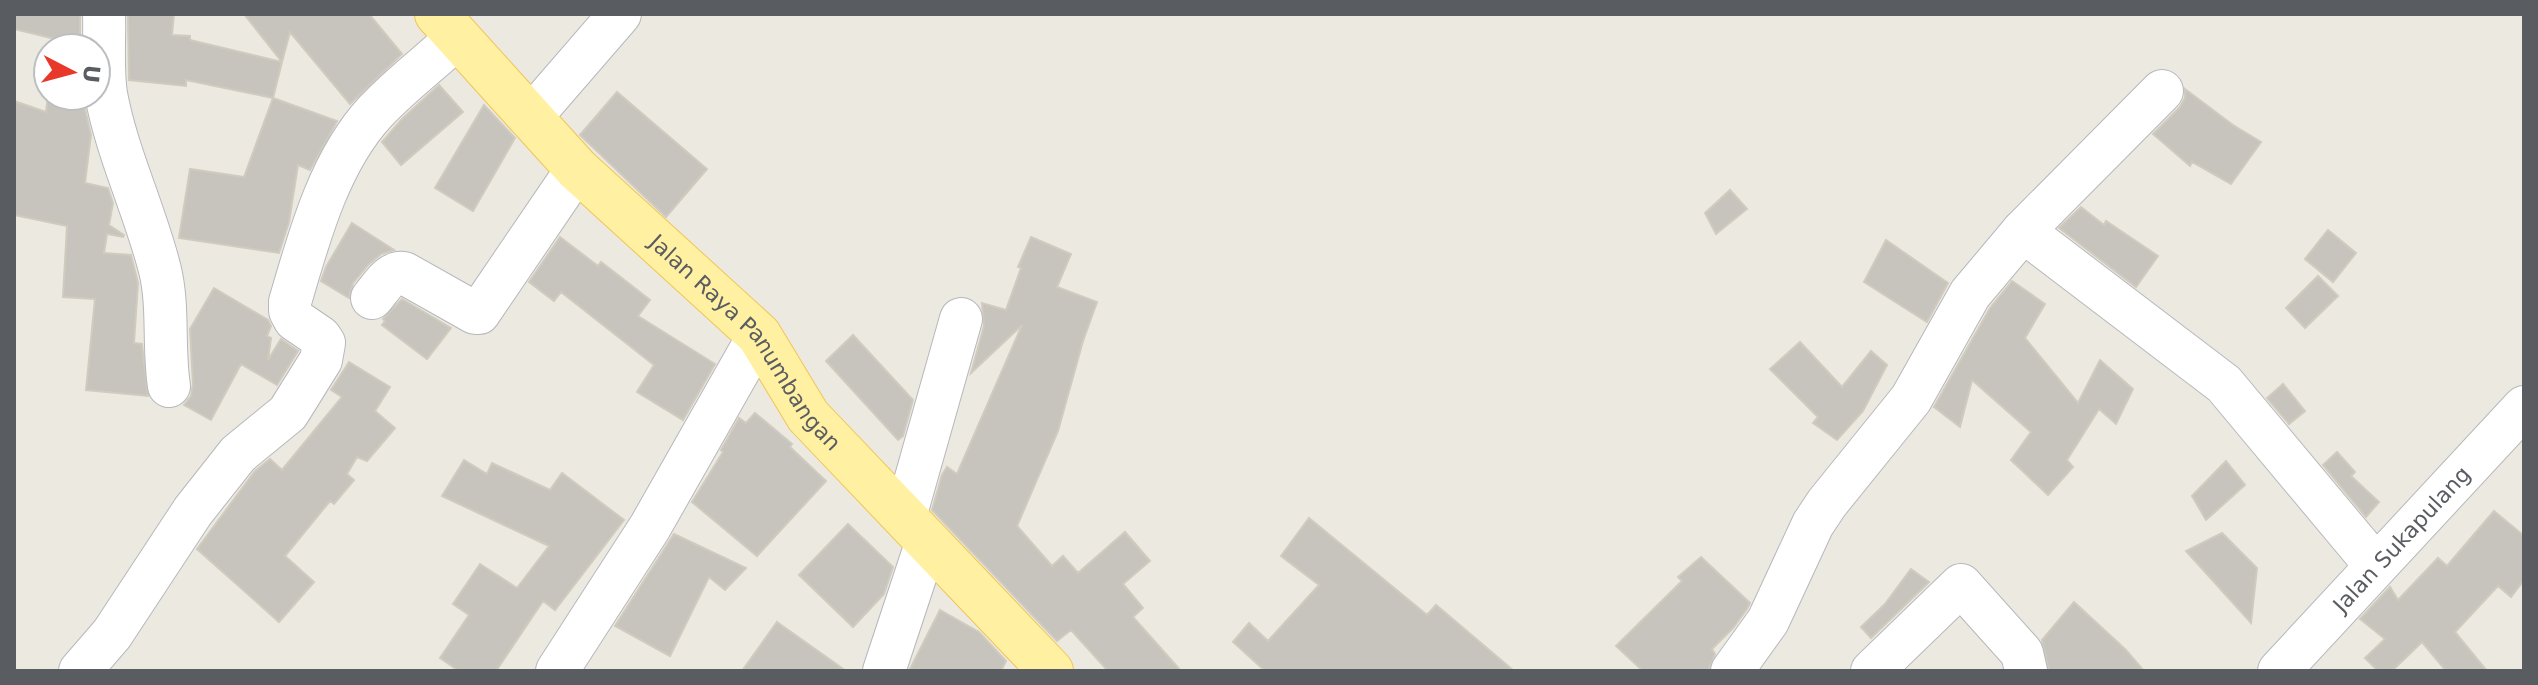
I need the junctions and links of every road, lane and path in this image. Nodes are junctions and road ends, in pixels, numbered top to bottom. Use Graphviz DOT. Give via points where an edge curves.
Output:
graph roads {
  1 [pos="104,14"];
  2 [pos="620,14"];
  3 [pos="448,26"];
  4 [pos="2162,91"];
  5 [pos="530,118"];
  6 [pos="577,169"];
  7 [pos="2023,231"];
  8 [pos="372,298"];
  9 [pos="961,319"];
  10 [pos="759,335"];
  11 [pos="169,386"];
  12 [pos="2524,407"];
  13 [pos="916,529"];
  14 [pos="2376,566"];
  15 [pos="80,671"];
  16 [pos="557,671"];
  17 [pos="884,671"];
  18 [pos="1051,671"];
  19 [pos="1732,671"];
  20 [pos="1872,671"];
  21 [pos="2026,671"];
  22 [pos="2279,671"];
  1 -- 11 [label="street" via="105,90 161,274"];
  2 -- 5 [label="street"];
  3 -- 5 [label="main road, Jalan Raya Panumbangan"];
  3 -- 15 [label="street" via="341,158 315,225 290,311 324,343 321,360 288,413 238,454 193,511 112,634"];
  4 -- 7 [label="street"];
  5 -- 6 [label="main road, Jalan Raya Panumbangan"];
  6 -- 8 [label="street" via="479,313 398,272"];
  6 -- 10 [label="main road, Jalan Raya Panumbangan"];
  7 -- 14 [label="street" via="2224,384"];
  7 -- 19 [label="street" via="1970,294 1911,399 1813,524 1764,628"];
  9 -- 13 [label="street"];
  10 -- 13 [label="main road, Jalan Raya Panumbangan" via="808,416"];
  10 -- 16 [label="street" via="650,527"];
  12 -- 14 [label="street, Jalan Sukapulang"];
  13 -- 17 [label="street"];
  13 -- 18 [label="main road, Jalan Raya Panumbangan"];
  14 -- 22 [label="street, Jalan Sukapulang"];
  20 -- 21 [label="street" via="1961,585 2022,653"];
}
